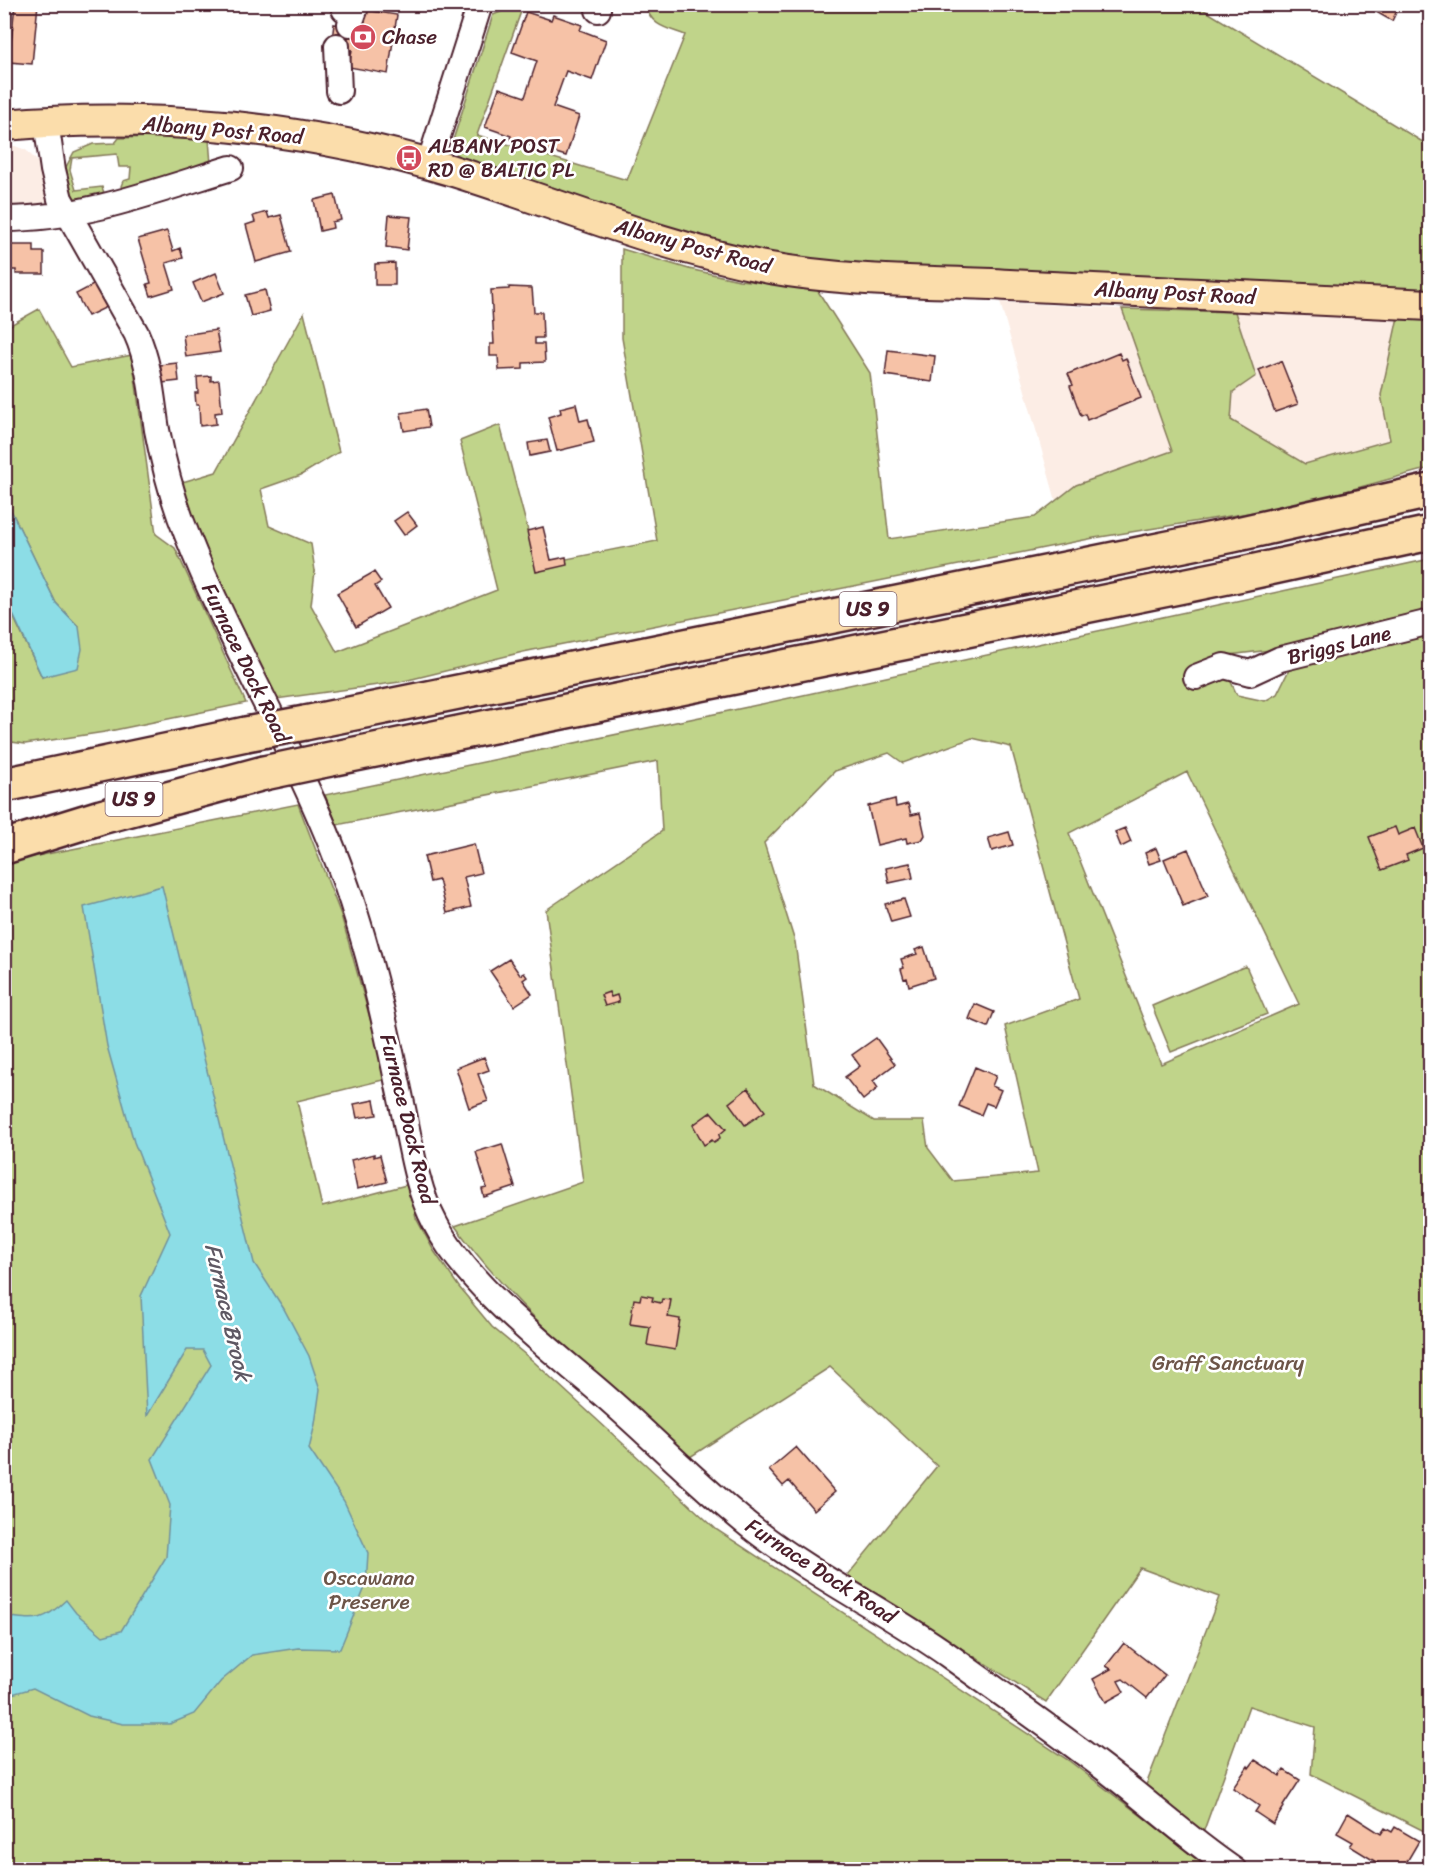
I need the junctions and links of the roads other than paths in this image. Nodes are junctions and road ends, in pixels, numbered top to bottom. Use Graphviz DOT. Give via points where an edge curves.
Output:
graph roads {
  1 [pos="480,4"];
  2 [pos="343,25"];
  3 [pos="338,84"];
  4 [pos="46,122"];
  5 [pos="4,125"];
  6 [pos="429,164"];
  7 [pos="231,168"];
  8 [pos="69,213"];
  9 [pos="4,219"];
  10 [pos="1431,305"];
  11 [pos="1431,491"];
  12 [pos="1431,533"];
  13 [pos="1431,622"];
  14 [pos="1196,676"];
  15 [pos="246,735"];
  16 [pos="4,764"];
  17 [pos="264,772"];
  18 [pos="4,785"];
  19 [pos="4,827"];
  20 [pos="4,847"];
  21 [pos="1234,1869"];
  1 -- 6 [label="street"];
  2 -- 3 [label="street"];
  4 -- 5 [label="main road, Albany Post Road"];
  4 -- 6 [label="main road, Albany Post Road" via="223,127 309,137"];
  4 -- 8 [label="street, Furnace Dock Road" via="55,183"];
  6 -- 10 [label="main road, Albany Post Road" via="689,249 777,269 909,280"];
  7 -- 8 [label="street" via="115,204"];
  8 -- 9 [label="street"];
  8 -- 21 [label="street, Furnace Dock Road" via="140,343 163,460 182,522 343,874 358,919 424,1195 450,1247 534,1336 630,1417 737,1516 793,1557 945,1653"];
  11 -- 15 [label="highway, US 9, bridge" via="1233,535"];
  12 -- 17 [label="highway, US 9, bridge"];
  13 -- 14 [label="street, Briggs Lane" via="1290,656 1250,673 1224,666"];
  15 -- 16 [label="highway" via="55,762"];
  15 -- 18 [label="highway, US 9"];
  17 -- 19 [label="highway, US 9"];
  17 -- 20 [label="highway"];
}
